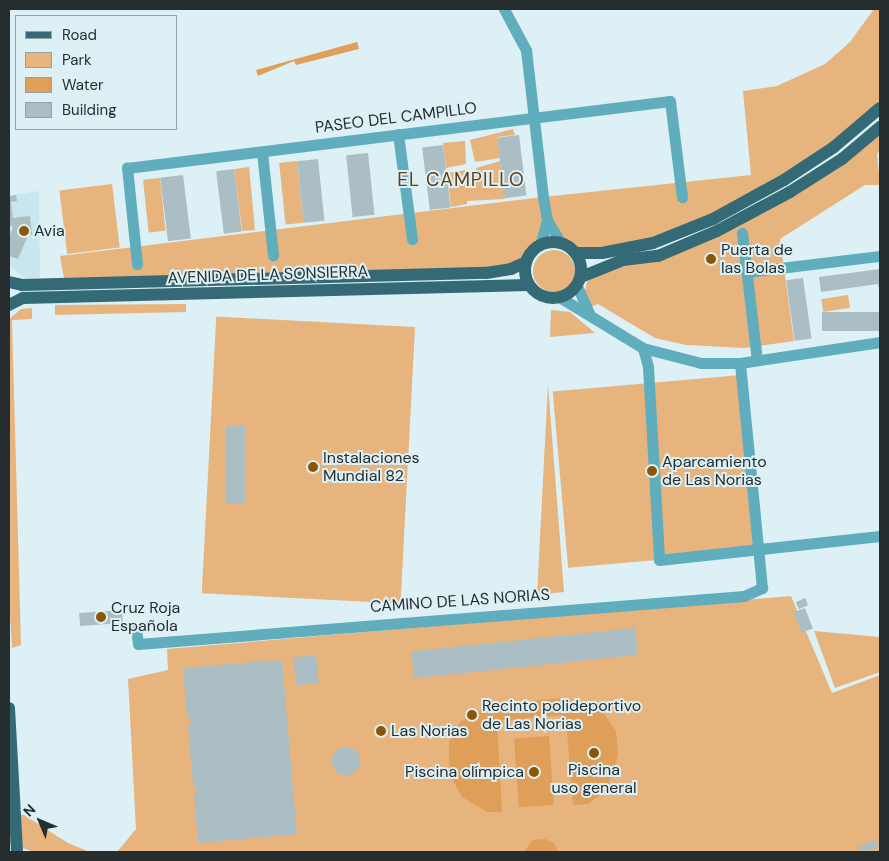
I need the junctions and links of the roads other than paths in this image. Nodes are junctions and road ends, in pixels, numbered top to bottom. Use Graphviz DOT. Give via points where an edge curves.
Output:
graph roads {
  1 [pos="504,9"];
  2 [pos="880,108"];
  3 [pos="535,117"];
  4 [pos="880,127"];
  5 [pos="398,134"];
  6 [pos="262,152"];
  7 [pos="682,197"];
  8 [pos="547,220"];
  9 [pos="742,233"];
  10 [pos="412,239"];
  11 [pos="561,243"];
  12 [pos="540,245"];
  13 [pos="576,253"];
  14 [pos="273,255"];
  15 [pos="880,256"];
  16 [pos="526,262"];
  17 [pos="138,264"];
  18 [pos="747,272"];
  19 [pos="579,281"];
  20 [pos="9,282"];
  21 [pos="529,285"];
  22 [pos="561,298"];
  23 [pos="9,304"];
  24 [pos="590,314"];
  25 [pos="880,342"];
  26 [pos="643,348"];
  27 [pos="664,355"];
  28 [pos="758,360"];
  29 [pos="740,363"];
  30 [pos="648,367"];
  31 [pos="880,536"];
  32 [pos="756,551"];
  33 [pos="136,629"];
  34 [pos="9,708"];
  35 [pos="17,852"];
  1 -- 3 [label="street" via="521,38 529,65"];
  2 -- 13 [label="main road" via="834,147 784,180 712,219 653,243 602,253"];
  3 -- 5 [label="street, PASEO DEL CAMPILLO"];
  3 -- 7 [label="street, PASEO DEL CAMPILLO" via="670,100"];
  3 -- 8 [label="street"];
  4 -- 19 [label="main road" via="842,159 797,188 717,231 658,256 623,260"];
  5 -- 6 [label="street, PASEO DEL CAMPILLO"];
  5 -- 10 [label="street"];
  6 -- 14 [label="street"];
  6 -- 17 [label="street, PASEO DEL CAMPILLO" via="127,168"];
  8 -- 11 [label="street"];
  8 -- 12 [label="street"];
  9 -- 18 [label="street"];
  11 -- 12 [label="main road"];
  11 -- 13 [label="main road"];
  12 -- 16 [label="main road"];
  13 -- 19 [label="main road"];
  15 -- 18 [label="street"];
  16 -- 20 [label="main road, AVENIDA DE LA SONSIERRA" via="511,269 486,273 22,285"];
  16 -- 21 [label="main road"];
  18 -- 28 [label="street"];
  19 -- 22 [label="main road"];
  19 -- 24 [label="street"];
  21 -- 22 [label="main road" via="543,297"];
  21 -- 23 [label="main road, AVENIDA DE LA SONSIERRA" via="23,298"];
  22 -- 24 [label="street"];
  24 -- 26 [label="street"];
  25 -- 28 [label="street"];
  26 -- 27 [label="street"];
  26 -- 30 [label="street"];
  27 -- 29 [label="street" via="701,363"];
  27 -- 30 [label="street"];
  28 -- 29 [label="street"];
  29 -- 32 [label="street"];
  30 -- 32 [label="street" via="659,560"];
  31 -- 32 [label="street"];
  32 -- 33 [label="street, CAMINO DE LAS NORIAS" via="762,588 744,596 138,644"];
  34 -- 35 [label="main road"];
}
